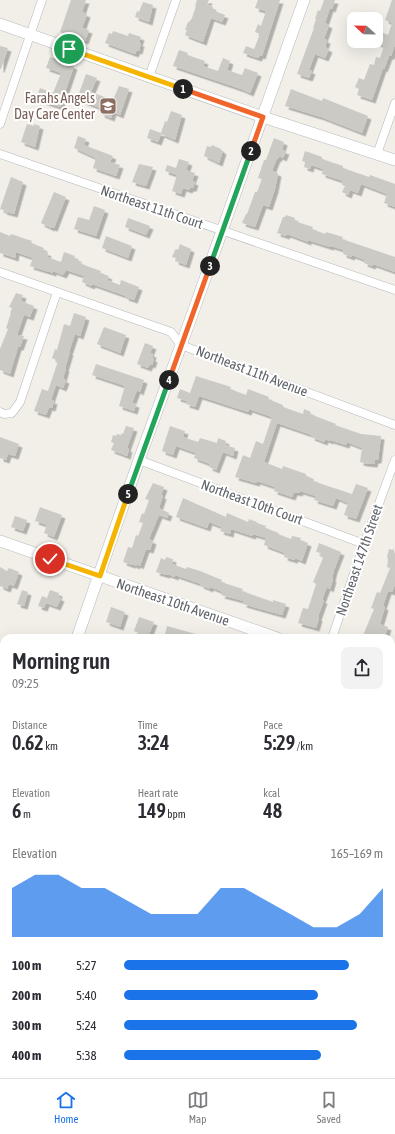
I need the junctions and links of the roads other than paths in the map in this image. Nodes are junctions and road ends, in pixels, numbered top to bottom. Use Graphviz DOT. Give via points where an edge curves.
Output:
graph roads {
  1 [pos="42,0"];
  2 [pos="176,0"];
  3 [pos="304,0"];
  4 [pos="0,24"];
  5 [pos="31,35"];
  6 [pos="148,77"];
  7 [pos="395,103"];
  8 [pos="263,117"];
  9 [pos="0,124"];
  10 [pos="0,154"];
  11 [pos="377,154"];
  12 [pos="395,160"];
  13 [pos="222,231"];
  14 [pos="0,272"];
  15 [pos="395,290"];
  16 [pos="57,292"];
  17 [pos="181,345"];
  18 [pos="0,412"];
  19 [pos="395,425"];
  20 [pos="139,460"];
  21 [pos="395,460"];
  22 [pos="0,541"];
  23 [pos="364,544"];
  24 [pos="100,576"];
  25 [pos="78,634"];
  26 [pos="266,634"];
  27 [pos="333,634"];
  1 -- 5 [label="street"];
  2 -- 6 [label="street"];
  3 -- 8 [label="street"];
  4 -- 5 [label="street"];
  5 -- 6 [label="street"];
  5 -- 9 [label="street"];
  6 -- 8 [label="street"];
  7 -- 11 [label="street"];
  8 -- 11 [label="street"];
  8 -- 13 [label="street"];
  10 -- 13 [label="street, Northeast 11th Court"];
  11 -- 12 [label="street"];
  13 -- 15 [label="street, Northeast 11th Court"];
  13 -- 17 [label="street"];
  14 -- 16 [label="street, Northeast 11th Avenue"];
  16 -- 17 [label="street, Northeast 11th Avenue" via="171,332"];
  16 -- 18 [label="street" via="20,402 12,413"];
  17 -- 19 [label="street, Northeast 11th Avenue"];
  17 -- 20 [label="street"];
  20 -- 23 [label="street, Northeast 10th Court"];
  20 -- 24 [label="street"];
  21 -- 23 [label="street, Northeast 147th Street"];
  22 -- 24 [label="street, Northeast 10th Avenue"];
  23 -- 27 [label="street, Northeast 147th Street"];
  24 -- 25 [label="street"];
  24 -- 26 [label="street, Northeast 10th Avenue"];
}
